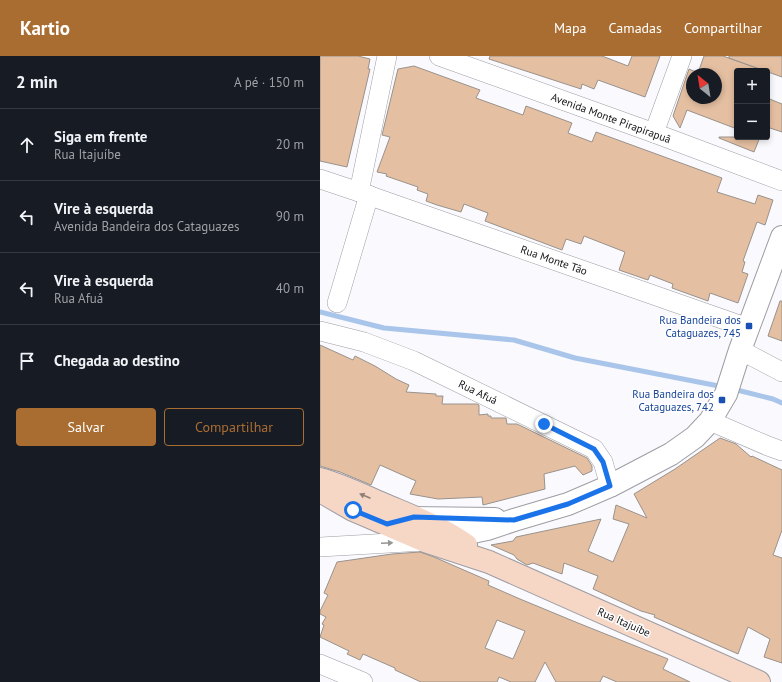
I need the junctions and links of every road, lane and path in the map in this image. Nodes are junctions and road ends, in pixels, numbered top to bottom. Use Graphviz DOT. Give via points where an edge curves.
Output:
graph roads {
  1 [pos="387,56"];
  2 [pos="439,56"];
  3 [pos="682,56"];
  4 [pos="654,133"];
  5 [pos="320,179"];
  6 [pos="782,181"];
  7 [pos="364,193"];
  8 [pos="782,236"];
  9 [pos="337,303"];
  10 [pos="748,328"];
  11 [pos="320,331"];
  12 [pos="737,358"];
  13 [pos="782,372"];
  14 [pos="710,421"];
  15 [pos="782,450"];
  16 [pos="320,479"];
  17 [pos="610,486"];
  18 [pos="320,492"];
  19 [pos="414,517"];
  20 [pos="514,520"];
  21 [pos="387,524"];
  22 [pos="454,537"];
  23 [pos="424,541"];
  24 [pos="320,547"];
  25 [pos="489,562"];
  26 [pos="320,664"];
  27 [pos="363,682"];
  28 [pos="759,682"];
  1 -- 7 [label="street"];
  2 -- 4 [label="street, Avenida Monte Pirapirapuã"];
  3 -- 4 [label="street"];
  4 -- 6 [label="street, Avenida Monte Pirapirapuã"];
  5 -- 7 [label="street, Rua Monte Tão"];
  7 -- 9 [label="street"];
  7 -- 10 [label="street, Rua Monte Tão"];
  8 -- 10 [label="street"];
  10 -- 12 [label="street"];
  11 -- 17 [label="street, Rua Afuá" via="379,347 414,361 594,449 603,462"];
  12 -- 13 [label="street"];
  12 -- 14 [label="street" via="726,394"];
  14 -- 15 [label="street"];
  14 -- 17 [label="street" via="695,437 672,454"];
  19 -- 16 [label="main road, Rua Itajuíbe, one-way"];
  17 -- 20 [label="street" via="568,504"];
  18 -- 21 [label="main road, Rua Itajuíbe" via="353,510"];
  19 -- 20 [label="street"];
  19 -- 21 [label="street"];
  19 -- 22 [label="main road, Rua Itajuíbe"];
  20 -- 22 [label="street"];
  21 -- 23 [label="main road, Rua Itajuíbe"];
  21 -- 24 [label="street"];
  22 -- 23 [label="street"];
  22 -- 25 [label="main road, Rua Itajuíbe"];
  24 -- 23 [label="street, one-way"];
  23 -- 25 [label="main road, Rua Itajuíbe"];
  25 -- 28 [label="main road, Rua Itajuíbe"];
  26 -- 27 [label="street"];
}
